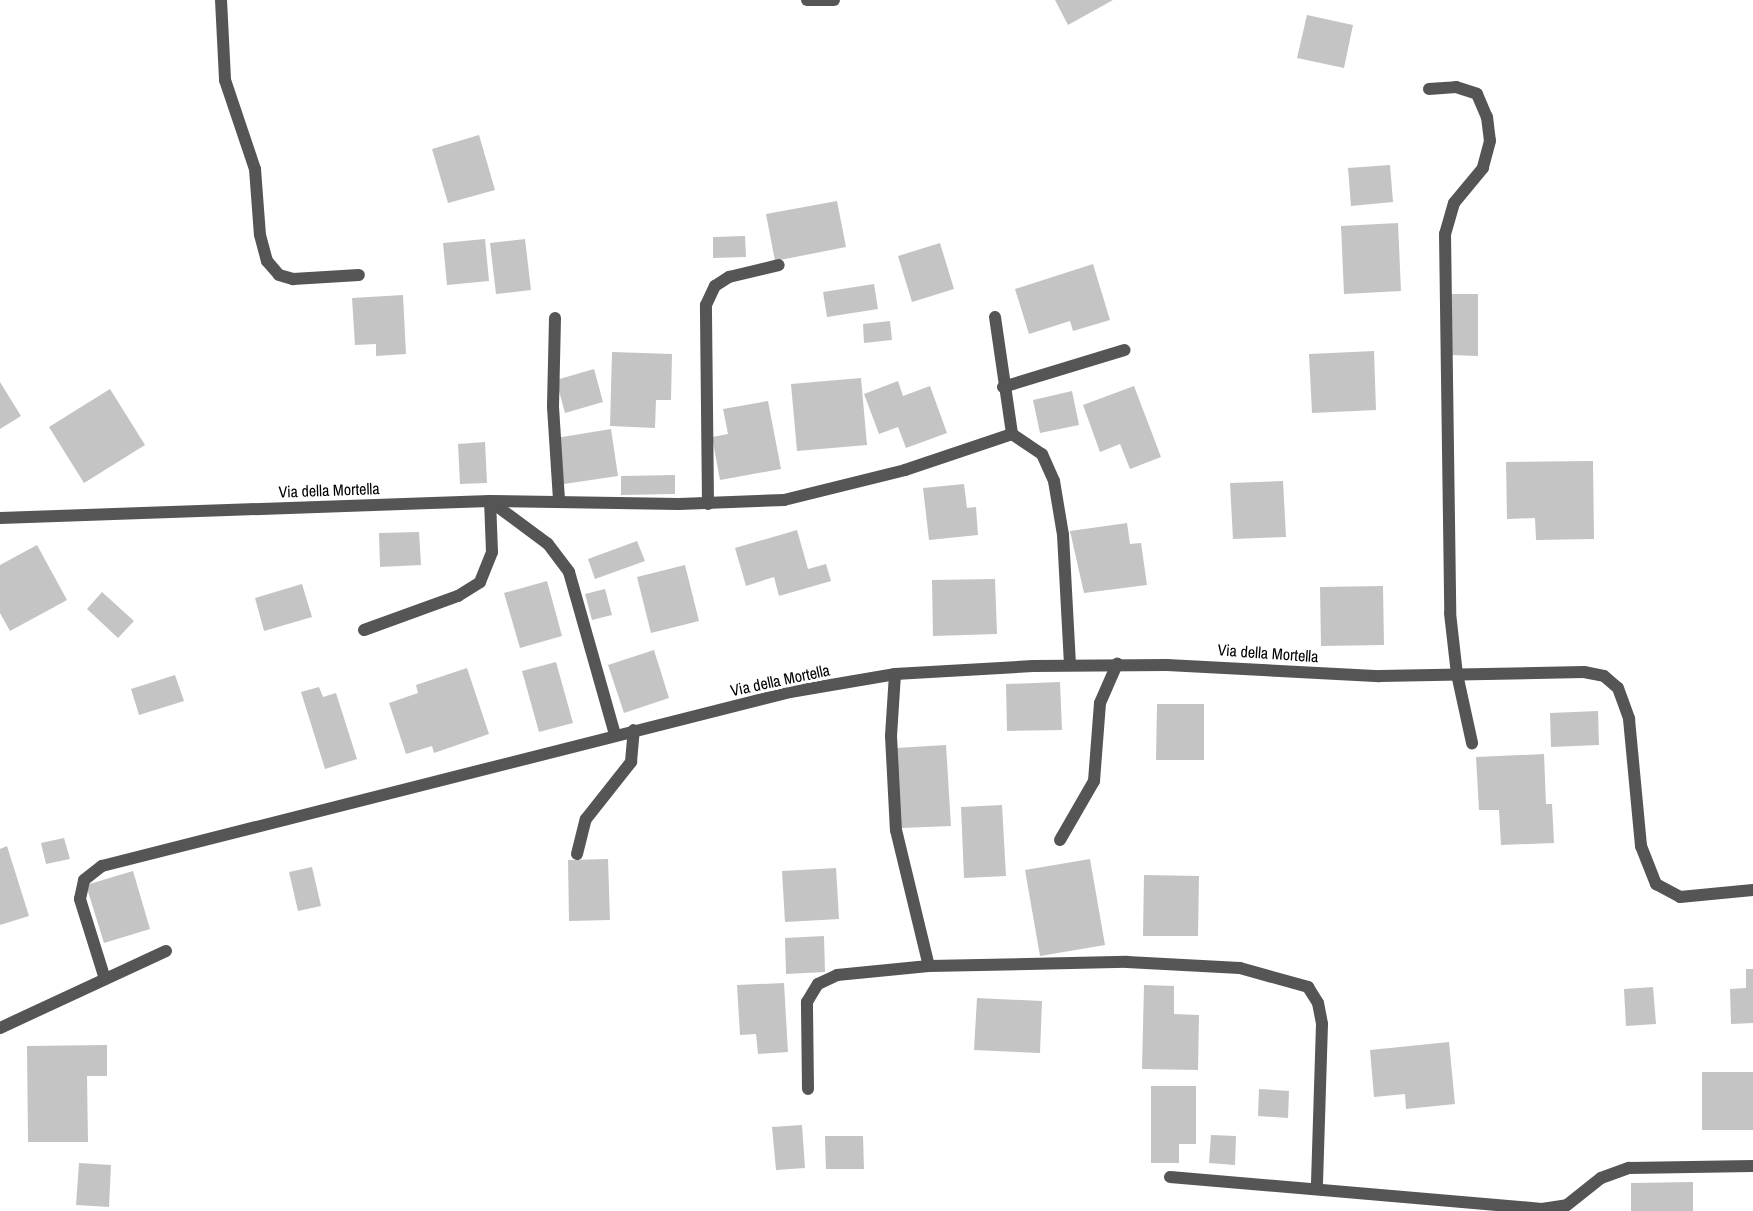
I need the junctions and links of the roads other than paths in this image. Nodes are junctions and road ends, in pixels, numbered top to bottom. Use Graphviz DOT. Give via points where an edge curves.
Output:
graph roads {
  1 [pos="221,0"];
  2 [pos="807,0"];
  3 [pos="834,0"];
  4 [pos="1429,89"];
  5 [pos="779,265"];
  6 [pos="359,275"];
  7 [pos="995,317"];
  8 [pos="555,318"];
  9 [pos="1125,350"];
  10 [pos="1004,387"];
  11 [pos="1012,434"];
  12 [pos="490,501"];
  13 [pos="559,501"];
  14 [pos="708,504"];
  15 [pos="0,518"];
  16 [pos="364,630"];
  17 [pos="1070,664"];
  18 [pos="1117,664"];
  19 [pos="895,674"];
  20 [pos="1457,674"];
  21 [pos="634,730"];
  22 [pos="615,735"];
  23 [pos="1472,742"];
  24 [pos="1060,840"];
  25 [pos="577,854"];
  26 [pos="1753,890"];
  27 [pos="166,951"];
  28 [pos="929,966"];
  29 [pos="105,979"];
  30 [pos="0,1028"];
  31 [pos="808,1089"];
  32 [pos="1753,1166"];
  33 [pos="1170,1178"];
  34 [pos="1317,1187"];
  1 -- 6 [label="street" via="225,80 255,169 260,235 267,261 279,275 293,279"];
  2 -- 3 [label="street"];
  4 -- 20 [label="street" via="1456,87 1477,94 1484,107 1490,141 1484,168 1454,203 1445,234 1450,605"];
  5 -- 14 [label="street" via="729,277 715,286 706,305"];
  7 -- 10 [label="street"];
  8 -- 13 [label="street" via="553,407"];
  9 -- 10 [label="street"];
  10 -- 11 [label="street"];
  11 -- 14 [label="street, Via della Mortella" via="801,498"];
  11 -- 17 [label="street" via="1041,454 1054,481 1064,535"];
  12 -- 13 [label="street, Via della Mortella"];
  12 -- 15 [label="street, Via della Mortella"];
  12 -- 16 [label="street" via="492,552 480,582 458,596"];
  12 -- 22 [label="street" via="548,544 569,573"];
  13 -- 14 [label="street, Via della Mortella"];
  17 -- 18 [label="street, Via della Mortella"];
  17 -- 19 [label="street, Via della Mortella"];
  18 -- 20 [label="street, Via della Mortella" via="1359,675"];
  18 -- 24 [label="street" via="1100,703 1094,781"];
  19 -- 21 [label="street, Via della Mortella" via="790,692"];
  19 -- 28 [label="street" via="891,736 896,830"];
  20 -- 23 [label="street"];
  20 -- 26 [label="street, Via della Mortella" via="1584,672 1611,680 1623,698 1629,719 1641,846 1656,884 1680,897"];
  21 -- 22 [label="street, Via della Mortella"];
  21 -- 25 [label="street" via="631,762 586,819"];
  22 -- 29 [label="street, Via della Mortella" via="102,866 84,880 80,899"];
  27 -- 29 [label="street"];
  28 -- 31 [label="street" via="844,973 818,984 805,1010"];
  28 -- 34 [label="street" via="1205,963 1240,968 1308,987 1318,1003 1322,1024 1317,1087"];
  29 -- 30 [label="street"];
  32 -- 34 [label="street" via="1629,1168 1601,1178 1572,1202 1548,1208"];
  33 -- 34 [label="street"];
}
